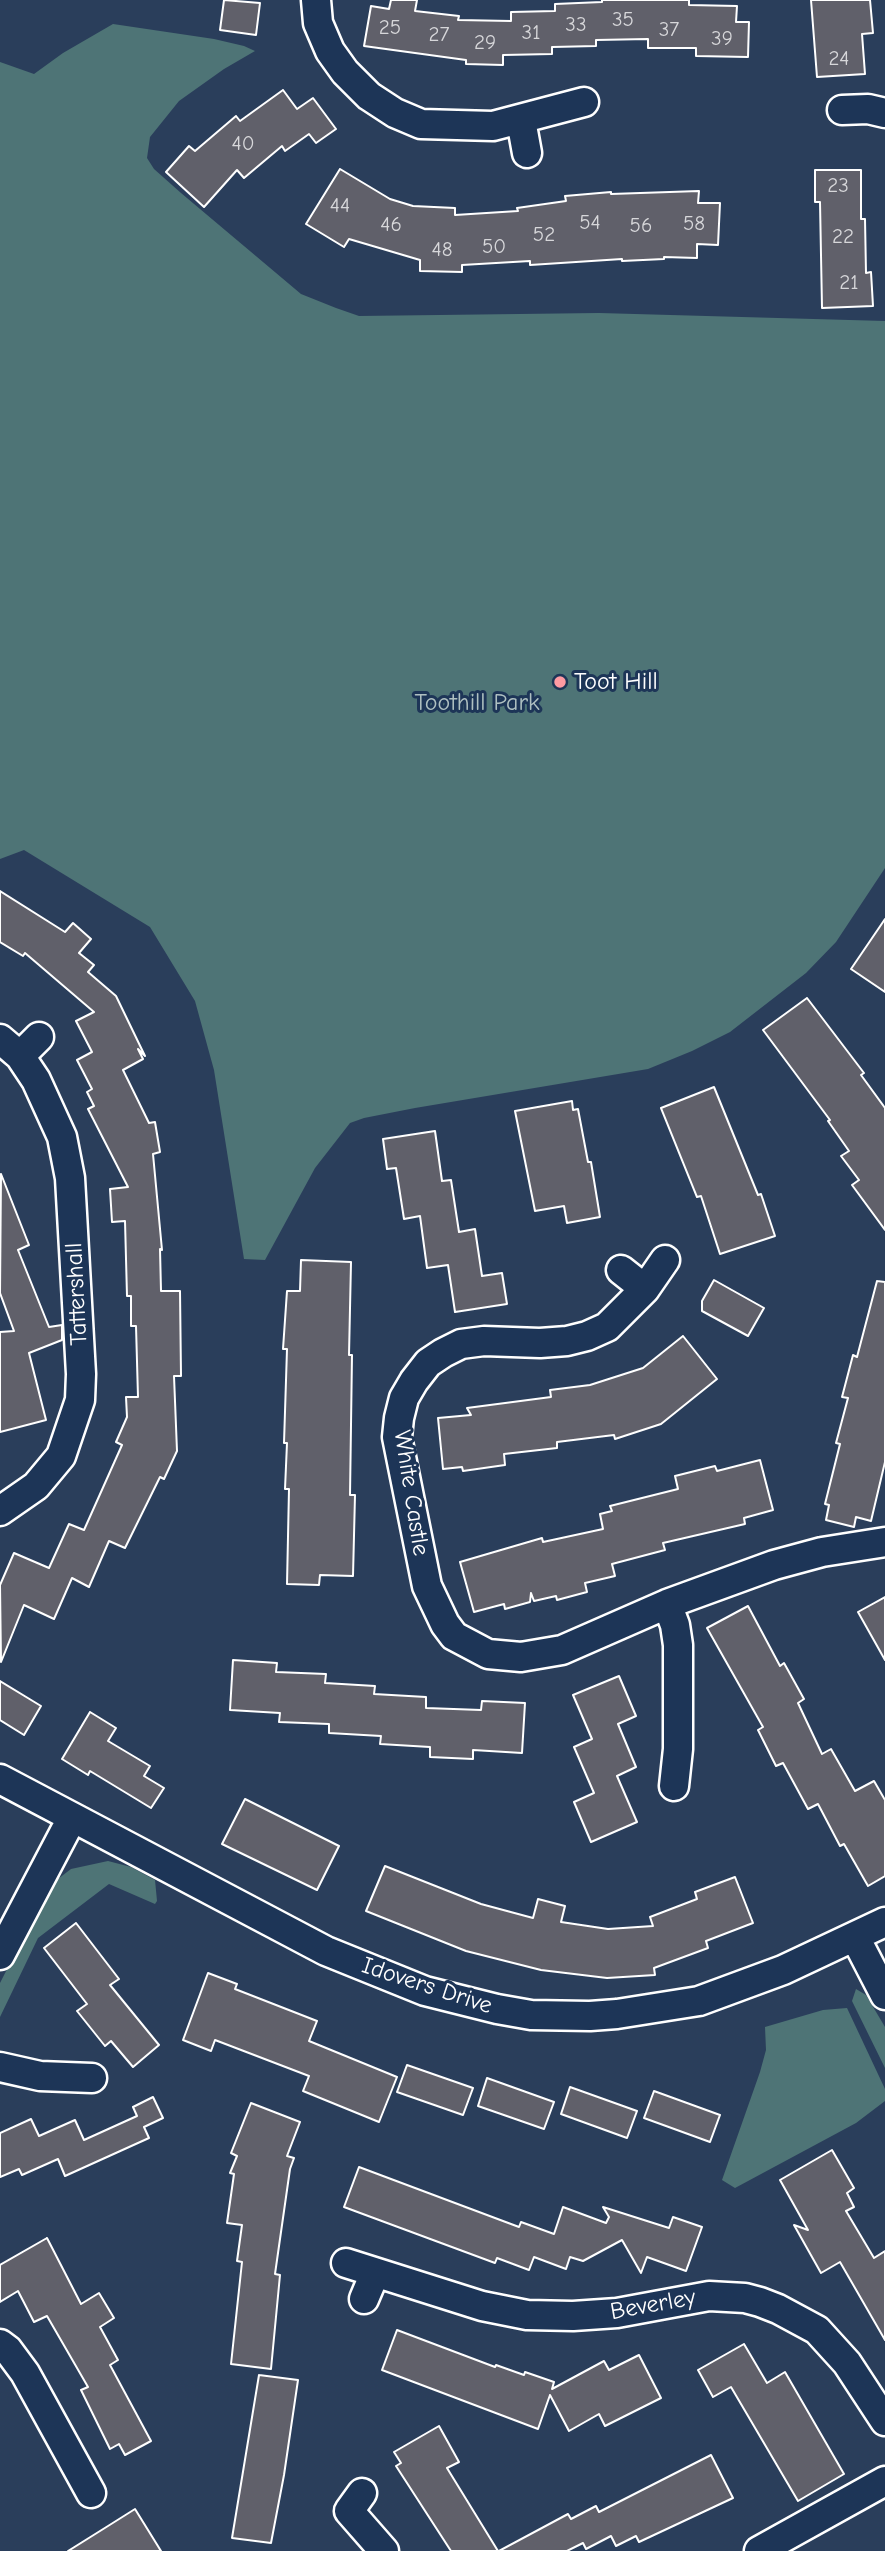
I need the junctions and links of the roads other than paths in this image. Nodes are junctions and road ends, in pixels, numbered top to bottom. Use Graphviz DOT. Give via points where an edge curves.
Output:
graph roads {
  1 [pos="316,0"];
  2 [pos="584,102"];
  3 [pos="842,110"];
  4 [pos="885,113"];
  5 [pos="521,120"];
  6 [pos="527,153"];
  7 [pos="20,1044"];
  8 [pos="665,1260"];
  9 [pos="621,1270"];
  10 [pos="645,1289"];
  11 [pos="0,1511"];
  12 [pos="885,1542"];
  13 [pos="667,1604"];
  14 [pos="0,1779"];
  15 [pos="674,1786"];
  16 [pos="72,1818"];
  17 [pos="885,1922"];
  18 [pos="855,1937"];
  19 [pos="0,1955"];
  20 [pos="885,1994"];
  21 [pos="0,2067"];
  22 [pos="92,2078"];
  23 [pos="346,2263"];
  24 [pos="375,2273"];
  25 [pos="363,2299"];
  26 [pos="0,2344"];
  27 [pos="885,2421"];
  28 [pos="885,2481"];
  29 [pos="91,2493"];
  30 [pos="362,2493"];
  31 [pos="384,2551"];
  32 [pos="759,2551"];
  1 -- 5 [label="street" via="318,23 330,51 369,96 395,113 421,124 462,127"];
  2 -- 5 [label="street"];
  3 -- 4 [label="street"];
  5 -- 6 [label="street"];
  7 -- 11 [label="street, Tattershall" via="62,1137 70,1178 80,1400 61,1456 36,1486"];
  8 -- 10 [label="street, White Castle"];
  9 -- 10 [label="street"];
  10 -- 13 [label="street, White Castle" via="607,1327 587,1336 540,1343 484,1341 461,1344 443,1353 428,1363 404,1398 397,1437 427,1586 443,1622 468,1645 488,1654 521,1657 562,1650"];
  12 -- 13 [label="street, White Castle" via="821,1552"];
  13 -- 15 [label="street" via="677,1645"];
  14 -- 16 [label="street"];
  16 -- 18 [label="street, Idovers Drive" via="350,1962 434,1994 508,2011 603,2015 699,2001"];
  16 -- 19 [label="street"];
  17 -- 18 [label="street, Idovers Drive"];
  18 -- 20 [label="street"];
  21 -- 22 [label="street" via="40,2076"];
  23 -- 24 [label="street, Beverley"];
  24 -- 25 [label="street"];
  24 -- 27 [label="street, Beverley" via="502,2311 547,2316 617,2313 709,2296 760,2302 817,2330 848,2363"];
  26 -- 29 [label="street" via="24,2372"];
  28 -- 32 [label="street"];
  30 -- 31 [label="street" via="349,2511"];
}
